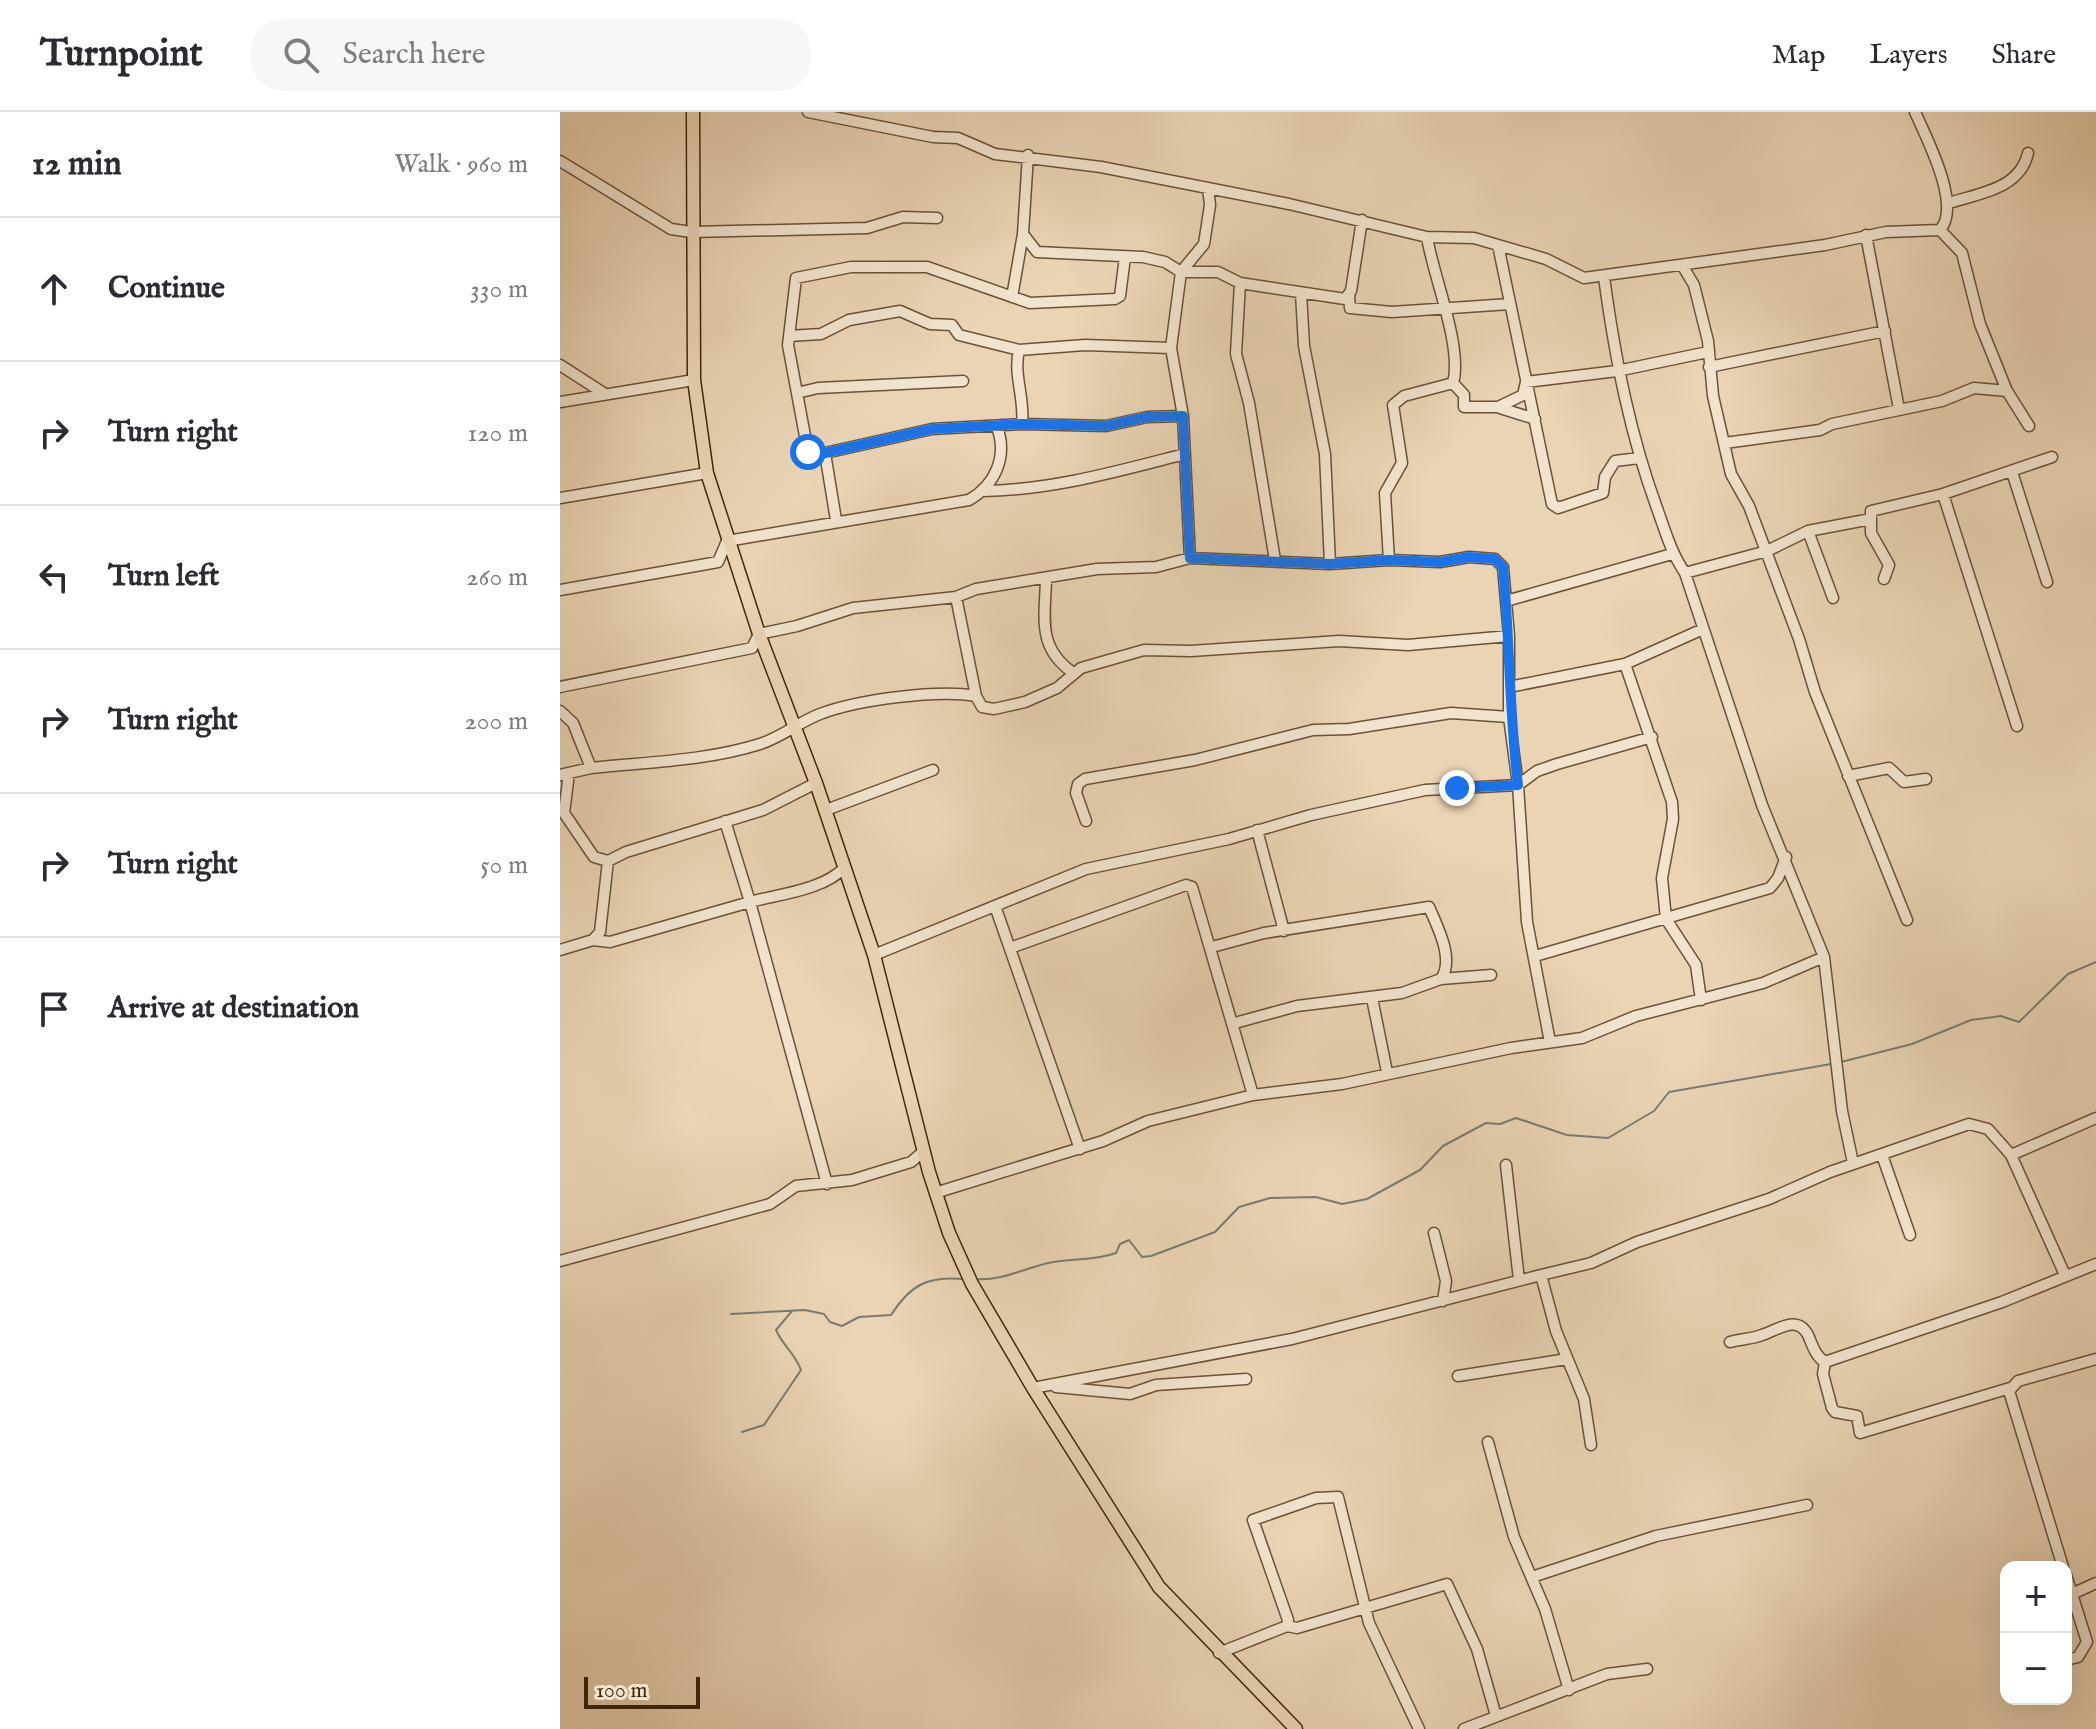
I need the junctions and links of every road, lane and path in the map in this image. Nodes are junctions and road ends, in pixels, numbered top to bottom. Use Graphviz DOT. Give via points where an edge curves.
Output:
graph roads {
  1 [pos="693,112"];
  2 [pos="808,112"];
  3 [pos="1915,112"];
  4 [pos="862,117"];
  5 [pos="2028,153"];
  6 [pos="1028,155"];
  7 [pos="560,161"];
  8 [pos="1208,188"];
  9 [pos="1949,203"];
  10 [pos="937,218"];
  11 [pos="1362,220"];
  12 [pos="1940,230"];
  13 [pos="691,232"];
  14 [pos="1023,234"];
  15 [pos="1866,235"];
  16 [pos="1427,237"];
  17 [pos="1498,245"];
  18 [pos="1125,257"];
  19 [pos="1682,265"];
  20 [pos="1181,272"];
  21 [pos="1604,277"];
  22 [pos="1240,283"];
  23 [pos="1301,293"];
  24 [pos="1349,296"];
  25 [pos="1012,297"];
  26 [pos="1510,304"];
  27 [pos="1444,307"];
  28 [pos="1885,331"];
  29 [pos="789,336"];
  30 [pos="1171,348"];
  31 [pos="1019,350"];
  32 [pos="1708,352"];
  33 [pos="560,365"];
  34 [pos="1709,367"];
  35 [pos="1617,371"];
  36 [pos="694,380"];
  37 [pos="963,381"];
  38 [pos="1526,382"];
  39 [pos="1453,383"];
  40 [pos="2007,391"];
  41 [pos="797,393"];
  42 [pos="605,394"];
  43 [pos="560,402"];
  44 [pos="1498,407"];
  45 [pos="1899,409"];
  46 [pos="1183,416"];
  47 [pos="1535,419"];
  48 [pos="1022,424"];
  49 [pos="2029,426"];
  50 [pos="997,427"];
  51 [pos="1725,443"];
  52 [pos="825,453"];
  53 [pos="1185,454"];
  54 [pos="2052,457"];
  55 [pos="1639,458"];
  56 [pos="2012,472"];
  57 [pos="707,473"];
  58 [pos="983,491"];
  59 [pos="1943,494"];
  60 [pos="560,498"];
  61 [pos="1871,519"];
  62 [pos="836,520"];
  63 [pos="1808,531"];
  64 [pos="727,541"];
  65 [pos="1767,551"];
  66 [pos="1672,554"];
  67 [pos="1190,558"];
  68 [pos="1275,560"];
  69 [pos="1389,560"];
  70 [pos="1330,564"];
  71 [pos="1685,573"];
  72 [pos="1046,579"];
  73 [pos="1884,579"];
  74 [pos="2047,582"];
  75 [pos="560,590"];
  76 [pos="956,597"];
  77 [pos="1833,598"];
  78 [pos="1506,601"];
  79 [pos="1703,629"];
  80 [pos="759,634"];
  81 [pos="1509,636"];
  82 [pos="1625,664"];
  83 [pos="1072,672"];
  84 [pos="560,687"];
  85 [pos="1509,687"];
  86 [pos="976,696"];
  87 [pos="560,711"];
  88 [pos="1509,717"];
  89 [pos="2017,726"];
  90 [pos="796,729"];
  91 [pos="1652,737"];
  92 [pos="591,768"];
  93 [pos="933,770"];
  94 [pos="564,774"];
  95 [pos="1848,776"];
  96 [pos="1926,779"];
  97 [pos="816,783"];
  98 [pos="1518,785"];
  99 [pos="826,810"];
  100 [pos="725,821"];
  101 [pos="1086,821"];
  102 [pos="1257,830"];
  103 [pos="1786,857"];
  104 [pos="608,861"];
  105 [pos="845,867"];
  106 [pos="750,902"];
  107 [pos="995,906"];
  108 [pos="1666,919"];
  109 [pos="1907,920"];
  110 [pos="1284,931"];
  111 [pos="593,940"];
  112 [pos="1212,947"];
  113 [pos="1010,948"];
  114 [pos="560,950"];
  115 [pos="874,955"];
  116 [pos="1535,956"];
  117 [pos="1824,957"];
  118 [pos="1491,975"];
  119 [pos="1441,979"];
  120 [pos="1372,998"];
  121 [pos="1701,1000"];
  122 [pos="1235,1023"];
  123 [pos="1550,1042"];
  124 [pos="1387,1072"];
  125 [pos="1253,1095"];
  126 [pos="2096,1118"];
  127 [pos="1080,1149"];
  128 [pos="924,1151"];
  129 [pos="1882,1155"];
  130 [pos="2011,1155"];
  131 [pos="911,1162"];
  132 [pos="1853,1163"];
  133 [pos="1506,1165"];
  134 [pos="929,1172"];
  135 [pos="827,1184"];
  136 [pos="935,1193"];
  137 [pos="1434,1233"];
  138 [pos="1910,1235"];
  139 [pos="560,1261"];
  140 [pos="2096,1264"];
  141 [pos="1541,1275"];
  142 [pos="2065,1275"];
  143 [pos="1519,1280"];
  144 [pos="1443,1301"];
  145 [pos="1730,1342"];
  146 [pos="1567,1359"];
  147 [pos="2096,1359"];
  148 [pos="1825,1362"];
  149 [pos="1458,1376"];
  150 [pos="1246,1379"];
  151 [pos="1040,1387"];
  152 [pos="2010,1388"];
  153 [pos="1488,1442"];
  154 [pos="1591,1445"];
  155 [pos="1807,1505"];
  156 [pos="2061,1561"];
  157 [pos="1532,1577"];
  158 [pos="2096,1583"];
  159 [pos="2072,1594"];
  160 [pos="1368,1608"];
  161 [pos="1287,1626"];
  162 [pos="1219,1653"];
  163 [pos="2072,1658"];
  164 [pos="1647,1669"];
  165 [pos="1569,1690"];
  166 [pos="1496,1716"];
  167 [pos="1296,1729"];
  168 [pos="1419,1729"];
  169 [pos="1464,1729"];
  1 -- 13 [label="main road"];
  2 -- 4 [label="street"];
  3 -- 9 [label="street"];
  4 -- 6 [label="street" via="933,137 958,138 995,154"];
  5 -- 9 [label="street" via="2023,171 2012,181"];
  6 -- 8 [label="street"];
  6 -- 14 [label="street"];
  7 -- 13 [label="street" via="671,229"];
  8 -- 11 [label="street"];
  8 -- 20 [label="street" via="1204,244"];
  9 -- 12 [label="street" via="1948,222"];
  10 -- 13 [label="street" via="903,217 867,228"];
  11 -- 16 [label="street"];
  11 -- 24 [label="street"];
  12 -- 15 [label="street"];
  12 -- 40 [label="street" via="1962,253 1980,324"];
  13 -- 36 [label="main road"];
  14 -- 18 [label="street" via="1037,252"];
  14 -- 25 [label="street"];
  15 -- 19 [label="street"];
  15 -- 28 [label="street"];
  16 -- 17 [label="street" via="1474,238"];
  16 -- 27 [label="street"];
  17 -- 21 [label="street" via="1546,259 1584,278"];
  17 -- 26 [label="street"];
  18 -- 20 [label="street" via="1165,262"];
  18 -- 25 [label="street" via="1120,296 1115,299 1030,303"];
  19 -- 21 [label="street"];
  19 -- 32 [label="street" via="1694,285"];
  20 -- 22 [label="street" via="1226,273"];
  20 -- 30 [label="street"];
  21 -- 35 [label="street"];
  22 -- 23 [label="street"];
  22 -- 68 [label="street" via="1236,354"];
  23 -- 24 [label="street"];
  23 -- 70 [label="street" via="1304,346 1325,454"];
  24 -- 27 [label="street" via="1350,308 1392,312"];
  25 -- 29 [label="street" via="927,267 851,267 796,278"];
  26 -- 27 [label="street"];
  26 -- 38 [label="street"];
  27 -- 39 [label="street" via="1454,347"];
  28 -- 34 [label="street"];
  28 -- 45 [label="street"];
  29 -- 31 [label="street" via="821,334 849,320 900,311 930,324 952,325 959,335"];
  29 -- 41 [label="street"];
  30 -- 31 [label="street" via="1085,345"];
  30 -- 46 [label="street"];
  31 -- 48 [label="street"];
  32 -- 34 [label="street"];
  32 -- 35 [label="street"];
  33 -- 42 [label="street"];
  34 -- 51 [label="street"];
  35 -- 38 [label="street"];
  35 -- 55 [label="street"];
  36 -- 42 [label="street"];
  36 -- 57 [label="main road"];
  37 -- 41 [label="street"];
  38 -- 44 [label="street" via="1523,395"];
  38 -- 47 [label="street"];
  39 -- 44 [label="street" via="1464,395 1464,407"];
  39 -- 69 [label="street" via="1404,396 1393,405 1402,463 1385,493"];
  40 -- 45 [label="street" via="1974,388"];
  40 -- 49 [label="street"];
  41 -- 52 [label="street" via="808,452"];
  42 -- 43 [label="street"];
  44 -- 47 [label="street"];
  45 -- 51 [label="street" via="1820,430"];
  46 -- 48 [label="street" via="1106,426"];
  46 -- 53 [label="street"];
  47 -- 55 [label="street" via="1552,504 1558,508 1603,493 1615,461"];
  48 -- 50 [label="street"];
  50 -- 52 [label="street" via="932,429"];
  50 -- 58 [label="street" via="999,461 994,480"];
  51 -- 65 [label="street" via="1731,474"];
  52 -- 62 [label="street"];
  53 -- 58 [label="street" via="1076,482"];
  53 -- 67 [label="street"];
  54 -- 56 [label="street"];
  55 -- 66 [label="street"];
  56 -- 59 [label="street"];
  56 -- 74 [label="street"];
  57 -- 60 [label="street"];
  57 -- 64 [label="main road"];
  58 -- 62 [label="street" via="932,509"];
  59 -- 61 [label="street" via="1871,511"];
  59 -- 89 [label="street"];
  61 -- 63 [label="street"];
  61 -- 73 [label="street" via="1871,533 1889,565"];
  62 -- 64 [label="street"];
  63 -- 65 [label="street"];
  63 -- 77 [label="street"];
  64 -- 75 [label="street" via="718,562"];
  64 -- 80 [label="main road"];
  65 -- 71 [label="street"];
  65 -- 95 [label="street" via="1810,695"];
  66 -- 71 [label="street"];
  66 -- 78 [label="street"];
  67 -- 68 [label="street"];
  67 -- 72 [label="street"];
  68 -- 70 [label="street"];
  69 -- 70 [label="street"];
  69 -- 78 [label="street" via="1495,559 1503,567"];
  71 -- 79 [label="street"];
  72 -- 76 [label="street"];
  72 -- 83 [label="street" via="1045,637 1052,656"];
  76 -- 80 [label="street" via="853,608"];
  76 -- 86 [label="street"];
  78 -- 81 [label="street"];
  79 -- 82 [label="street"];
  79 -- 103 [label="street" via="1762,805"];
  80 -- 84 [label="street" via="752,648 717,658"];
  80 -- 90 [label="main road"];
  81 -- 83 [label="street" via="1408,645 1339,641 1144,650"];
  81 -- 85 [label="street"];
  82 -- 85 [label="street"];
  82 -- 91 [label="street"];
  83 -- 86 [label="street" via="1057,688 1025,702 987,709"];
  85 -- 88 [label="street"];
  86 -- 90 [label="street" via="908,696 824,712"];
  87 -- 92 [label="street" via="573,723"];
  88 -- 98 [label="street"];
  88 -- 101 [label="street" via="1451,713 1313,730 1195,760 1085,779 1076,793"];
  90 -- 92 [label="street" via="703,757"];
  90 -- 97 [label="main road"];
  91 -- 98 [label="street" via="1537,771"];
  91 -- 108 [label="street" via="1672,810 1662,878"];
  92 -- 94 [label="street"];
  93 -- 99 [label="street"];
  94 -- 104 [label="street" via="564,813 594,857"];
  95 -- 96 [label="street" via="1889,768 1904,782"];
  95 -- 109 [label="street"];
  97 -- 99 [label="main road"];
  97 -- 100 [label="street" via="763,810"];
  98 -- 102 [label="street" via="1425,790"];
  98 -- 116 [label="street" via="1527,922"];
  99 -- 105 [label="main road"];
  100 -- 104 [label="street"];
  100 -- 106 [label="street"];
  102 -- 107 [label="street" via="1086,869"];
  102 -- 110 [label="street"];
  103 -- 108 [label="street" via="1770,888"];
  103 -- 117 [label="street"];
  104 -- 111 [label="street" via="600,932"];
  105 -- 106 [label="street" via="803,888"];
  105 -- 115 [label="main road"];
  106 -- 111 [label="street" via="610,942"];
  106 -- 135 [label="street"];
  107 -- 113 [label="street"];
  107 -- 115 [label="street"];
  108 -- 116 [label="street"];
  108 -- 121 [label="street" via="1696,965"];
  110 -- 112 [label="street"];
  110 -- 119 [label="street" via="1429,907 1447,964"];
  111 -- 114 [label="street"];
  112 -- 113 [label="street" via="1195,893 1186,885"];
  112 -- 122 [label="street"];
  113 -- 127 [label="street"];
  115 -- 128 [label="main road"];
  116 -- 123 [label="street"];
  117 -- 121 [label="street" via="1763,983"];
  117 -- 132 [label="street"];
  118 -- 119 [label="street"];
  119 -- 120 [label="street"];
  120 -- 122 [label="street" via="1297,1006"];
  120 -- 124 [label="street"];
  121 -- 123 [label="street" via="1636,1016 1582,1038"];
  122 -- 125 [label="street"];
  123 -- 124 [label="street"];
  124 -- 125 [label="street" via="1342,1084"];
  125 -- 127 [label="street" via="1148,1121"];
  126 -- 130 [label="street"];
  127 -- 136 [label="street"];
  128 -- 131 [label="street"];
  128 -- 134 [label="main road"];
  129 -- 130 [label="street" via="1969,1124 1988,1129"];
  129 -- 132 [label="street"];
  129 -- 138 [label="street"];
  130 -- 142 [label="street"];
  131 -- 134 [label="street"];
  131 -- 135 [label="street"];
  132 -- 141 [label="street" via="1591,1263"];
  133 -- 143 [label="street"];
  134 -- 136 [label="main road"];
  135 -- 139 [label="street" via="796,1186 770,1204"];
  136 -- 151 [label="main road" via="958,1256"];
  137 -- 144 [label="street" via="1446,1281"];
  140 -- 142 [label="street"];
  141 -- 143 [label="street"];
  141 -- 146 [label="street"];
  142 -- 148 [label="street"];
  143 -- 144 [label="street"];
  144 -- 151 [label="street" via="1292,1339"];
  145 -- 148 [label="street" via="1798,1324"];
  146 -- 149 [label="street"];
  146 -- 154 [label="street" via="1584,1399"];
  147 -- 152 [label="street" via="2018,1381"];
  148 -- 152 [label="street" via="1832,1408 1857,1416 1860,1433"];
  150 -- 151 [label="street" via="1156,1385 1130,1394"];
  151 -- 162 [label="main road" via="1153,1579"];
  152 -- 156 [label="street"];
  153 -- 157 [label="street" via="1514,1537"];
  155 -- 157 [label="street" via="1656,1536"];
  157 -- 165 [label="street"];
  158 -- 159 [label="street"];
  159 -- 163 [label="street" via="2087,1642"];
  160 -- 161 [label="street" via="1297,1628"];
  160 -- 161 [label="street" via="1338,1497 1316,1498 1253,1520"];
  160 -- 166 [label="street" via="1447,1584 1477,1649"];
  160 -- 168 [label="street" via="1369,1623"];
  161 -- 162 [label="street"];
  162 -- 167 [label="main road"];
  164 -- 165 [label="street" via="1617,1671"];
  165 -- 166 [label="street"];
  166 -- 169 [label="street"];
}
